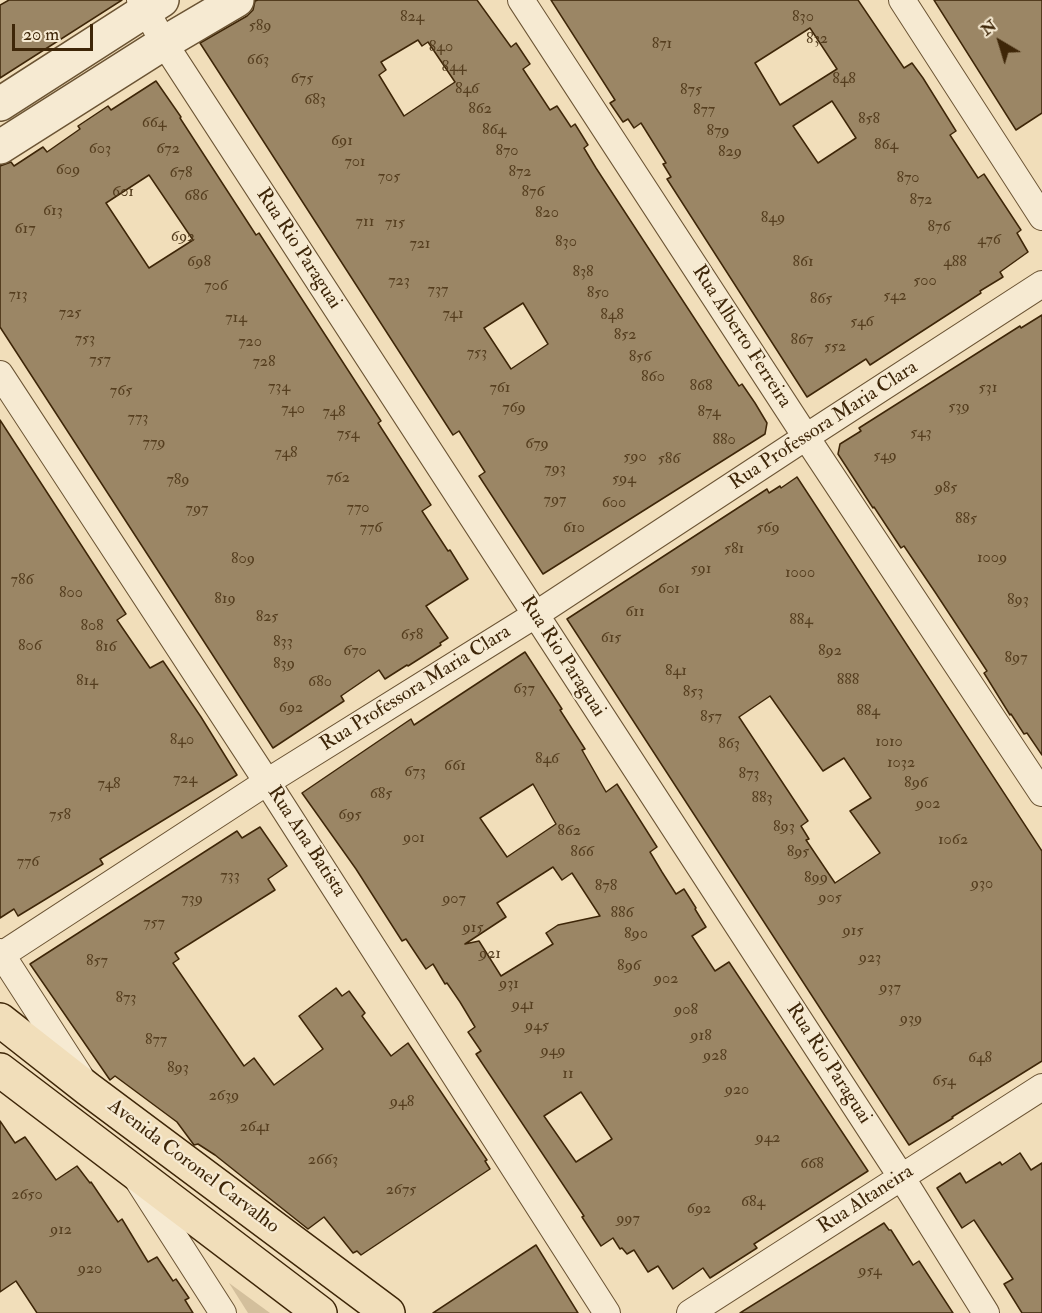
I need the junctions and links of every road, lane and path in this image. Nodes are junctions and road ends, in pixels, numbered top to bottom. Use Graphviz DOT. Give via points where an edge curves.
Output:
graph roads {
  1 [pos="237,0"];
  2 [pos="521,0"];
  3 [pos="902,0"];
  4 [pos="149,3"];
  5 [pos="164,43"];
  6 [pos="0,104"];
  7 [pos="0,147"];
  8 [pos="1042,217"];
  9 [pos="1042,284"];
  10 [pos="0,374"];
  11 [pos="806,437"];
  12 [pos="535,615"];
  13 [pos="267,782"];
  14 [pos="1042,793"];
  15 [pos="1,954"];
  16 [pos="0,1020"];
  17 [pos="0,1070"];
  18 [pos="1042,1087"];
  19 [pos="88,1089"];
  20 [pos="132,1170"];
  21 [pos="902,1178"];
  22 [pos="223,1313"];
  23 [pos="320,1313"];
  24 [pos="388,1313"];
  25 [pos="607,1313"];
  26 [pos="690,1313"];
  27 [pos="986,1313"];
  1 -- 5 [label="street"];
  2 -- 11 [label="street, Rua Alberto Ferreira"];
  3 -- 8 [label="street"];
  4 -- 5 [label="street, Rua Rio Paraguai"];
  4 -- 6 [label="street"];
  5 -- 7 [label="street"];
  5 -- 12 [label="street, Rua Rio Paraguai"];
  9 -- 11 [label="street, Rua Professora Maria Clara"];
  10 -- 13 [label="street, Rua Ana Batista"];
  11 -- 12 [label="street, Rua Professora Maria Clara"];
  11 -- 14 [label="street, Rua Alberto Ferreira"];
  12 -- 13 [label="street, Rua Professora Maria Clara"];
  12 -- 21 [label="street, Rua Rio Paraguai"];
  13 -- 15 [label="street, Rua Professora Maria Clara"];
  13 -- 25 [label="street, Rua Ana Batista"];
  15 -- 19 [label="street"];
  16 -- 19 [label="main road, Avenida Coronel Carvalho"];
  17 -- 20 [label="main road, Avenida Coronel Carvalho"];
  18 -- 21 [label="street, Rua Altaneira"];
  19 -- 24 [label="main road, Avenida Coronel Carvalho"];
  20 -- 22 [label="street"];
  20 -- 23 [label="main road, Avenida Coronel Carvalho"];
  21 -- 26 [label="street, Rua Altaneira"];
  21 -- 27 [label="street, Rua Rio Paraguai"];
}
